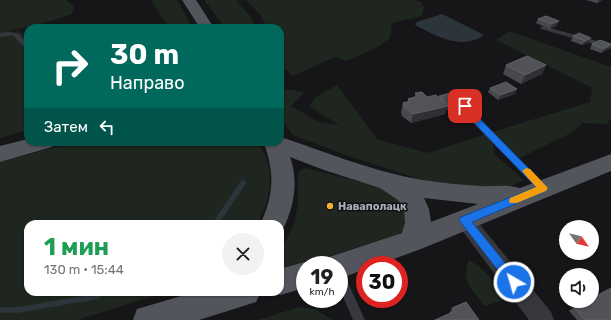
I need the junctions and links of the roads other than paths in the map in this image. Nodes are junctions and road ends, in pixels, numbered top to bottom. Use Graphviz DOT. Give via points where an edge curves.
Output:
graph roads {
  1 [pos="189,0"];
  2 [pos="204,24"];
  3 [pos="543,28"];
  4 [pos="0,35"];
  5 [pos="24,44"];
  6 [pos="611,47"];
  7 [pos="465,106"];
  8 [pos="30,146"];
  9 [pos="275,146"];
  10 [pos="284,146"];
  11 [pos="0,154"];
  12 [pos="611,162"];
  13 [pos="385,180"];
  14 [pos="536,191"];
  15 [pos="275,220"];
  16 [pos="465,220"];
  17 [pos="412,241"];
  18 [pos="348,263"];
  19 [pos="296,278"];
  20 [pos="284,281"];
  21 [pos="348,295"];
  22 [pos="195,296"];
  23 [pos="232,296"];
  24 [pos="158,317"];
  25 [pos="359,320"];
  26 [pos="544,320"];
  1 -- 2 [label="main road"];
  3 -- 6 [label="lane"];
  4 -- 5 [label="lane" via="14,32"];
  7 -- 14 [label="lane"];
  8 -- 11 [label="main road"];
  9 -- 15 [label="main road" via="282,168 282,191"];
  10 -- 13 [label="main road"];
  12 -- 14 [label="main road"];
  13 -- 14 [label="main road" via="484,197"];
  13 -- 16 [label="main road" via="442,204"];
  13 -- 17 [label="main road" via="405,191 417,208 418,223"];
  14 -- 16 [label="main road"];
  16 -- 17 [label="main road"];
  16 -- 26 [label="street"];
  17 -- 18 [label="main road"];
  19 -- 20 [label="main road"];
  21 -- 25 [label="lane"];
  22 -- 24 [label="main road"];
  23 -- 24 [label="main road"];
}
